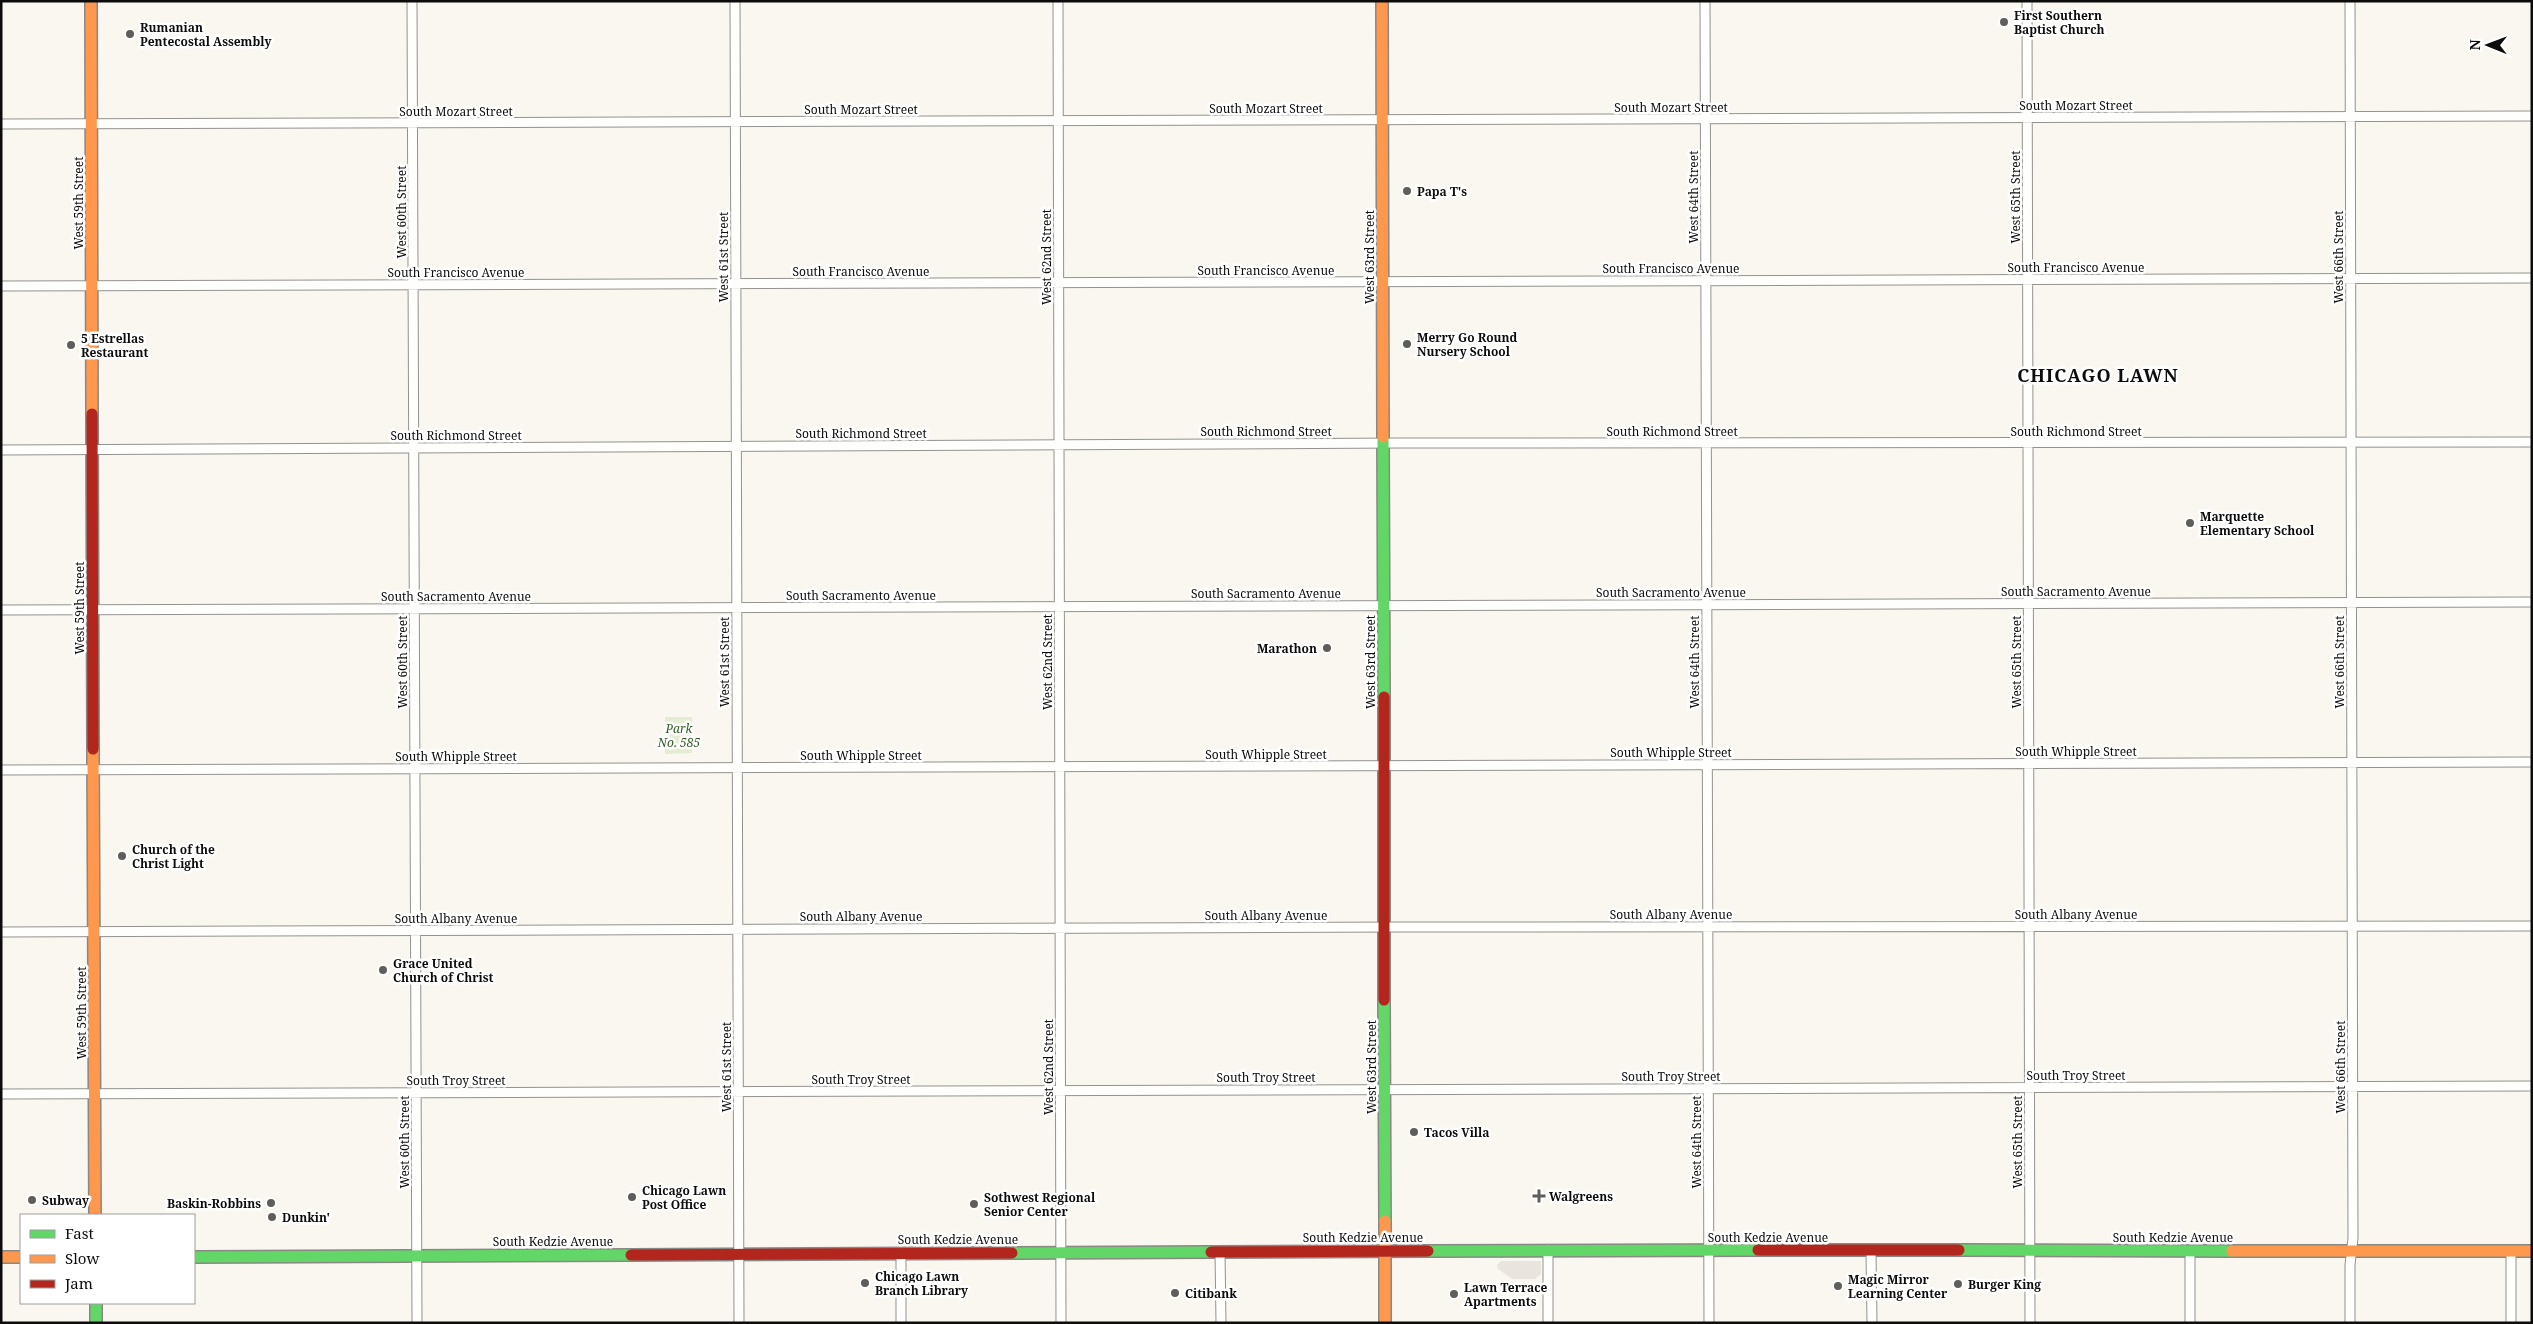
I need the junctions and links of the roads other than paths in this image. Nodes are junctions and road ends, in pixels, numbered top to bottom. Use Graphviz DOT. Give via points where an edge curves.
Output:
graph roads {
  1 [pos="91,1"];
  2 [pos="412,1"];
  3 [pos="735,1"];
  4 [pos="1058,1"];
  5 [pos="1382,1"];
  6 [pos="1705,1"];
  7 [pos="2027,1"];
  8 [pos="2350,1"];
  9 [pos="2532,116"];
  10 [pos="2350,117"];
  11 [pos="2028,118"];
  12 [pos="1705,119"];
  13 [pos="1382,120"];
  14 [pos="1058,121"];
  15 [pos="735,122"];
  16 [pos="413,123"];
  17 [pos="1,124"];
  18 [pos="91,124"];
  19 [pos="2532,278"];
  20 [pos="2350,279"];
  21 [pos="2028,280"];
  22 [pos="1706,281"];
  23 [pos="1382,282"];
  24 [pos="1059,283"];
  25 [pos="414,284"];
  26 [pos="736,284"];
  27 [pos="92,285"];
  28 [pos="1,286"];
  29 [pos="2351,442"];
  30 [pos="2532,442"];
  31 [pos="2028,443"];
  32 [pos="1383,444"];
  33 [pos="1706,444"];
  34 [pos="1059,445"];
  35 [pos="736,446"];
  36 [pos="414,448"];
  37 [pos="93,449"];
  38 [pos="1,450"];
  39 [pos="2351,602"];
  40 [pos="2532,602"];
  41 [pos="1707,604"];
  42 [pos="2028,604"];
  43 [pos="1384,606"];
  44 [pos="1059,607"];
  45 [pos="737,608"];
  46 [pos="415,609"];
  47 [pos="1,610"];
  48 [pos="93,610"];
  49 [pos="2532,762"];
  50 [pos="2352,763"];
  51 [pos="2028,764"];
  52 [pos="1707,765"];
  53 [pos="1384,766"];
  54 [pos="1060,767"];
  55 [pos="737,768"];
  56 [pos="415,769"];
  57 [pos="1,770"];
  58 [pos="94,770"];
  59 [pos="1708,926"];
  60 [pos="2029,926"];
  61 [pos="2352,926"];
  62 [pos="2532,926"];
  63 [pos="1384,927"];
  64 [pos="1060,928"];
  65 [pos="738,929"];
  66 [pos="416,930"];
  67 [pos="1,932"];
  68 [pos="94,932"];
  69 [pos="2532,1086"];
  70 [pos="2353,1087"];
  71 [pos="2029,1088"];
  72 [pos="1708,1089"];
  73 [pos="1384,1090"];
  74 [pos="1060,1091"];
  75 [pos="738,1092"];
  76 [pos="416,1093"];
  77 [pos="1,1094"];
  78 [pos="95,1094"];
  79 [pos="95,1214"];
  80 [pos="1548,1250"];
  81 [pos="1709,1250"];
  82 [pos="1871,1250"];
  83 [pos="1385,1251"];
  84 [pos="2029,1251"];
  85 [pos="2190,1251"];
  86 [pos="2352,1251"];
  87 [pos="1061,1252"];
  88 [pos="1220,1252"];
  89 [pos="2511,1252"];
  90 [pos="2532,1252"];
  91 [pos="901,1253"];
  92 [pos="739,1254"];
  93 [pos="417,1256"];
  94 [pos="1,1257"];
  95 [pos="20,1257"];
  96 [pos="195,1257"];
  97 [pos="96,1304"];
  98 [pos="96,1323"];
  99 [pos="417,1323"];
  100 [pos="739,1323"];
  101 [pos="901,1323"];
  102 [pos="1061,1323"];
  103 [pos="1221,1323"];
  104 [pos="1385,1323"];
  105 [pos="1548,1323"];
  106 [pos="1709,1323"];
  107 [pos="1872,1323"];
  108 [pos="2030,1323"];
  109 [pos="2190,1323"];
  110 [pos="2350,1323"];
  111 [pos="2511,1323"];
  1 -- 18 [label="main road, West 59th Street"];
  2 -- 16 [label="street, West 60th Street"];
  3 -- 15 [label="street, West 61st Street"];
  4 -- 14 [label="street, West 62nd Street"];
  5 -- 13 [label="main road, West 63rd Street"];
  6 -- 12 [label="street, West 64th Street"];
  7 -- 11 [label="street, West 65th Street"];
  8 -- 10 [label="street, West 66th Street"];
  9 -- 10 [label="street, South Mozart Street"];
  10 -- 11 [label="street, South Mozart Street"];
  10 -- 20 [label="street, West 66th Street"];
  11 -- 12 [label="street, South Mozart Street"];
  11 -- 21 [label="street, West 65th Street"];
  12 -- 13 [label="street, South Mozart Street"];
  12 -- 22 [label="street, West 64th Street"];
  13 -- 14 [label="street, South Mozart Street"];
  13 -- 23 [label="main road, West 63rd Street"];
  14 -- 15 [label="street, South Mozart Street"];
  14 -- 24 [label="street, West 62nd Street"];
  15 -- 16 [label="street, South Mozart Street"];
  15 -- 26 [label="street, West 61st Street"];
  16 -- 18 [label="street, South Mozart Street"];
  16 -- 25 [label="street, West 60th Street"];
  17 -- 18 [label="street, South Mozart Street"];
  18 -- 27 [label="main road, West 59th Street"];
  19 -- 20 [label="street, South Francisco Avenue"];
  20 -- 21 [label="street, South Francisco Avenue"];
  20 -- 29 [label="street, West 66th Street"];
  21 -- 22 [label="street, South Francisco Avenue"];
  21 -- 31 [label="street, West 65th Street"];
  22 -- 23 [label="street, South Francisco Avenue"];
  22 -- 33 [label="street, West 64th Street"];
  23 -- 24 [label="street, South Francisco Avenue"];
  23 -- 32 [label="main road, West 63rd Street"];
  24 -- 26 [label="street, South Francisco Avenue"];
  24 -- 34 [label="street, West 62nd Street"];
  25 -- 26 [label="street, South Francisco Avenue"];
  25 -- 27 [label="street, South Francisco Avenue"];
  25 -- 36 [label="street, West 60th Street"];
  26 -- 35 [label="street, West 61st Street"];
  27 -- 28 [label="street, South Francisco Avenue"];
  27 -- 37 [label="main road, West 59th Street"];
  29 -- 30 [label="street, South Richmond Street"];
  29 -- 31 [label="street, South Richmond Street"];
  29 -- 39 [label="street, West 66th Street"];
  31 -- 33 [label="street, South Richmond Street"];
  31 -- 42 [label="street, West 65th Street"];
  32 -- 33 [label="street, South Richmond Street"];
  32 -- 34 [label="street, South Richmond Street"];
  32 -- 43 [label="main road, West 63rd Street"];
  33 -- 41 [label="street, West 64th Street"];
  34 -- 35 [label="street, South Richmond Street"];
  34 -- 44 [label="street, West 62nd Street"];
  35 -- 36 [label="street, South Richmond Street"];
  35 -- 45 [label="street, West 61st Street"];
  36 -- 37 [label="street, South Richmond Street"];
  36 -- 46 [label="street, West 60th Street"];
  37 -- 38 [label="street, South Richmond Street"];
  37 -- 48 [label="main road, West 59th Street"];
  39 -- 40 [label="street, South Sacramento Avenue"];
  39 -- 42 [label="street, South Sacramento Avenue"];
  39 -- 50 [label="street, West 66th Street"];
  41 -- 42 [label="street, South Sacramento Avenue"];
  41 -- 43 [label="street, South Sacramento Avenue"];
  41 -- 52 [label="street, West 64th Street"];
  42 -- 51 [label="street, West 65th Street"];
  43 -- 44 [label="street, South Sacramento Avenue"];
  43 -- 53 [label="main road, West 63rd Street"];
  44 -- 45 [label="street, South Sacramento Avenue"];
  44 -- 54 [label="street, West 62nd Street"];
  45 -- 46 [label="street, South Sacramento Avenue"];
  45 -- 55 [label="street, West 61st Street"];
  46 -- 48 [label="street, South Sacramento Avenue"];
  46 -- 56 [label="street, West 60th Street"];
  47 -- 48 [label="street, South Sacramento Avenue"];
  48 -- 58 [label="main road, West 59th Street"];
  49 -- 50 [label="street, South Whipple Street"];
  50 -- 51 [label="street, South Whipple Street"];
  50 -- 61 [label="street, West 66th Street"];
  51 -- 52 [label="street, South Whipple Street"];
  51 -- 60 [label="street, West 65th Street"];
  52 -- 53 [label="street, South Whipple Street"];
  52 -- 59 [label="street, West 64th Street"];
  53 -- 54 [label="street, South Whipple Street"];
  53 -- 63 [label="main road, West 63rd Street"];
  54 -- 55 [label="street, South Whipple Street"];
  54 -- 64 [label="street, West 62nd Street"];
  55 -- 56 [label="street, South Whipple Street"];
  55 -- 65 [label="street, West 61st Street"];
  56 -- 58 [label="street, South Whipple Street"];
  56 -- 66 [label="street, West 60th Street"];
  57 -- 58 [label="street, South Whipple Street"];
  58 -- 68 [label="main road, West 59th Street"];
  59 -- 60 [label="street, South Albany Avenue"];
  59 -- 63 [label="street, South Albany Avenue"];
  59 -- 72 [label="street, West 64th Street"];
  60 -- 61 [label="street, South Albany Avenue"];
  60 -- 71 [label="street, West 65th Street"];
  61 -- 62 [label="street, South Albany Avenue"];
  61 -- 70 [label="street, West 66th Street"];
  63 -- 64 [label="street, South Albany Avenue"];
  63 -- 73 [label="main road, West 63rd Street"];
  64 -- 65 [label="street, South Albany Avenue"];
  64 -- 74 [label="street, West 62nd Street"];
  65 -- 66 [label="street, South Albany Avenue"];
  65 -- 75 [label="street, West 61st Street"];
  66 -- 68 [label="street, South Albany Avenue"];
  66 -- 76 [label="street, West 60th Street"];
  67 -- 68 [label="street, South Albany Avenue"];
  68 -- 78 [label="main road, West 59th Street"];
  69 -- 70 [label="street, South Troy Street"];
  70 -- 71 [label="street, South Troy Street"];
  70 -- 86 [label="street, West 66th Street"];
  71 -- 72 [label="street, South Troy Street"];
  71 -- 84 [label="street, West 65th Street"];
  72 -- 73 [label="street, South Troy Street"];
  72 -- 81 [label="street, West 64th Street"];
  73 -- 74 [label="street, South Troy Street"];
  73 -- 83 [label="main road, West 63rd Street"];
  74 -- 75 [label="street, South Troy Street"];
  74 -- 87 [label="street, West 62nd Street"];
  75 -- 76 [label="street, South Troy Street"];
  75 -- 92 [label="street, West 61st Street"];
  76 -- 78 [label="street, South Troy Street"];
  76 -- 93 [label="street, West 60th Street"];
  77 -- 78 [label="street, South Troy Street"];
  78 -- 79 [label="main road, West 59th Street"];
  80 -- 81 [label="main road, South Kedzie Avenue"];
  80 -- 83 [label="main road, South Kedzie Avenue"];
  80 -- 105 [label="street"];
  81 -- 82 [label="main road, South Kedzie Avenue"];
  81 -- 106 [label="street, West 64th Street"];
  82 -- 84 [label="main road, South Kedzie Avenue"];
  82 -- 107 [label="street"];
  83 -- 88 [label="main road, South Kedzie Avenue"];
  83 -- 104 [label="main road, West 63rd Street"];
  84 -- 85 [label="main road, South Kedzie Avenue"];
  84 -- 108 [label="street, West 65th Street"];
  85 -- 86 [label="main road, South Kedzie Avenue"];
  85 -- 109 [label="street"];
  86 -- 89 [label="main road, South Kedzie Avenue"];
  86 -- 110 [label="street, West 66th Street"];
  87 -- 88 [label="main road, South Kedzie Avenue"];
  87 -- 91 [label="main road, South Kedzie Avenue"];
  87 -- 102 [label="street, West 62nd Street"];
  88 -- 103 [label="street"];
  89 -- 90 [label="main road, South Kedzie Avenue"];
  89 -- 111 [label="street"];
  91 -- 92 [label="main road, South Kedzie Avenue"];
  91 -- 101 [label="street"];
  92 -- 93 [label="main road, South Kedzie Avenue"];
  92 -- 100 [label="street, West 61st Street"];
  93 -- 96 [label="main road, South Kedzie Avenue"];
  93 -- 99 [label="street, West 60th Street"];
  94 -- 95 [label="main road"];
  97 -- 98 [label="main road"];
}
